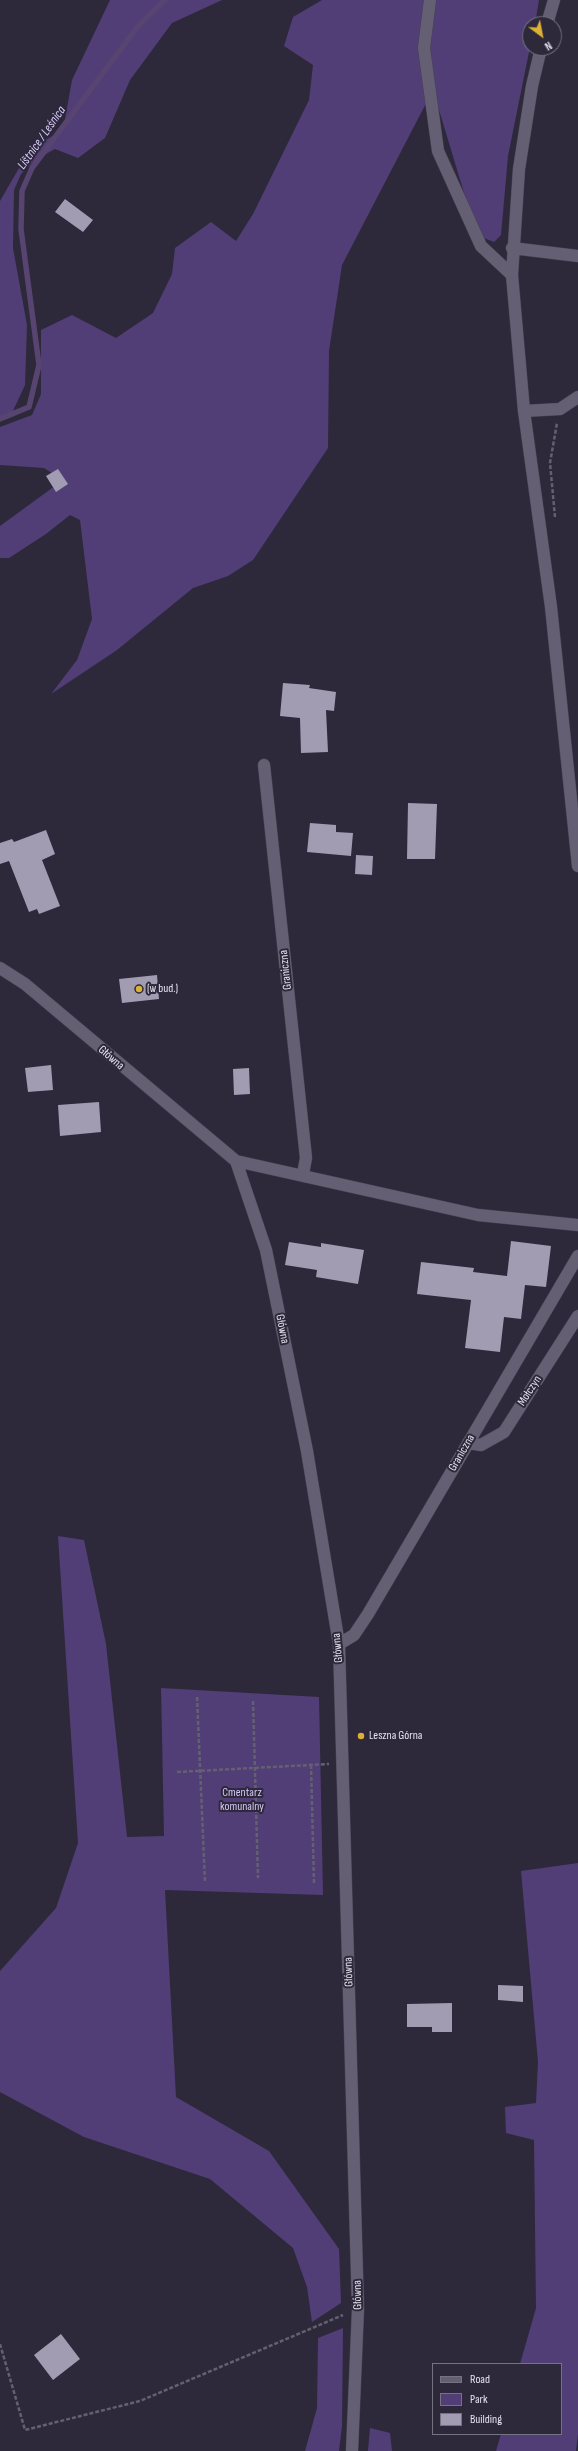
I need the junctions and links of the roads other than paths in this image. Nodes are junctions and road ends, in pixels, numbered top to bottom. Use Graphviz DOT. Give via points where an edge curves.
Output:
graph roads {
  1 [pos="430,0"];
  2 [pos="554,0"];
  3 [pos="549,16"];
  4 [pos="539,56"];
  5 [pos="512,248"];
  6 [pos="578,256"];
  7 [pos="512,275"];
  8 [pos="578,397"];
  9 [pos="524,411"];
  10 [pos="264,764"];
  11 [pos="578,866"];
  12 [pos="0,968"];
  13 [pos="236,1161"];
  14 [pos="303,1174"];
  15 [pos="578,1225"];
  16 [pos="578,1256"];
  17 [pos="578,1316"];
  18 [pos="468,1443"];
  19 [pos="339,1644"];
  20 [pos="352,2451"];
  1 -- 7 [label="street" via="424,48 438,151 481,246"];
  2 -- 3 [label="street"];
  4 -- 5 [label="street" via="519,169"];
  5 -- 6 [label="street"];
  5 -- 7 [label="street"];
  7 -- 9 [label="street"];
  8 -- 9 [label="street" via="560,409"];
  9 -- 11 [label="street" via="551,607"];
  10 -- 14 [label="street, Graniczna" via="306,1158"];
  12 -- 13 [label="street, Główna" via="25,984"];
  13 -- 14 [label="street"];
  13 -- 19 [label="street, Główna" via="266,1250 307,1451"];
  14 -- 15 [label="street" via="478,1215"];
  16 -- 18 [label="street, Graniczna"];
  17 -- 18 [label="street, Mołczyn" via="504,1432 481,1445"];
  18 -- 19 [label="street, Graniczna" via="368,1614 354,1635"];
  19 -- 20 [label="street, Główna" via="358,2309"];
}
